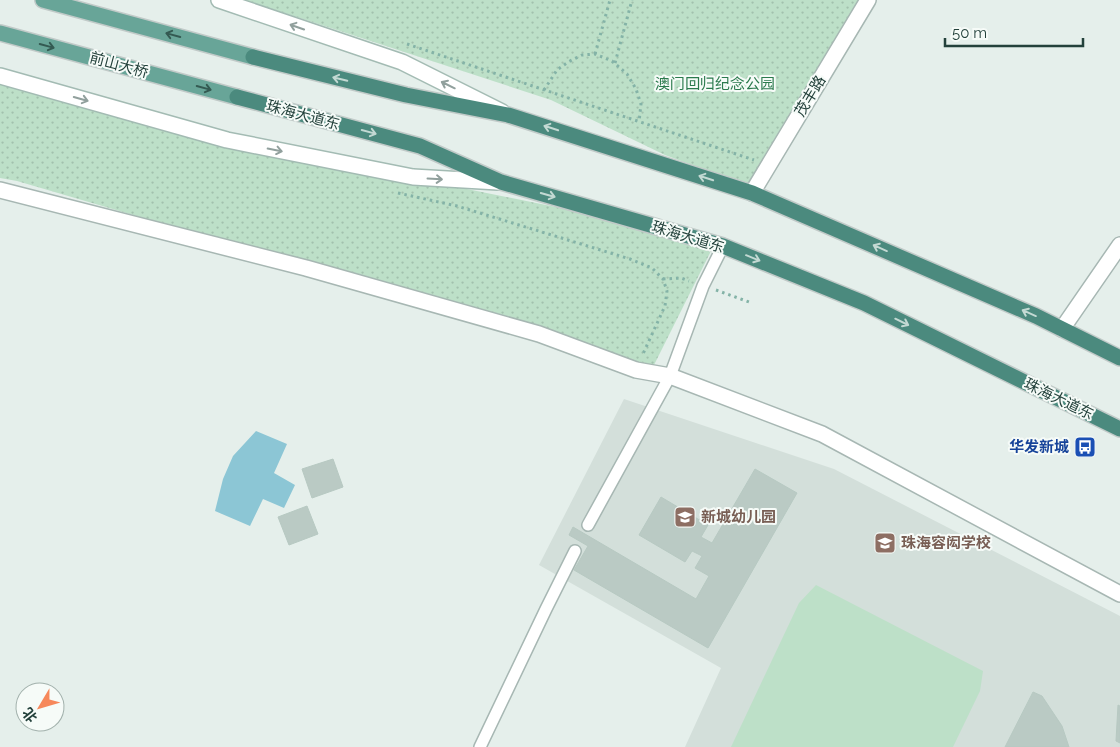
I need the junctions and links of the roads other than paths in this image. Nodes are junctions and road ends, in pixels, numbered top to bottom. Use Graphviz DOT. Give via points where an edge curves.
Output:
graph roads {
  1 [pos="43,0"];
  2 [pos="220,0"];
  3 [pos="868,0"];
  4 [pos="0,33"];
  5 [pos="253,57"];
  6 [pos="0,76"];
  7 [pos="237,97"];
  8 [pos="508,114"];
  9 [pos="501,182"];
  10 [pos="0,190"];
  11 [pos="752,192"];
  12 [pos="722,246"];
  13 [pos="1118,250"];
  14 [pos="1062,329"];
  15 [pos="1120,358"];
  16 [pos="670,376"];
  17 [pos="1120,429"];
  18 [pos="588,525"];
  19 [pos="575,551"];
  20 [pos="1120,594"];
  21 [pos="480,747"];
  5 -- 1 [label="main road, one-way"];
  8 -- 2 [label="street, one-way" via="402,62"];
  3 -- 11 [label="street, 茂丰路"];
  4 -- 7 [label="main road, 前山大桥, one-way"];
  8 -- 5 [label="highway, one-way" via="406,95"];
  6 -- 9 [label="street, one-way" via="227,140 413,178"];
  7 -- 9 [label="highway, 珠海大道东, one-way" via="420,146"];
  11 -- 8 [label="highway, one-way"];
  9 -- 12 [label="highway, 珠海大道东, one-way"];
  10 -- 16 [label="street" via="316,271 539,334 636,370"];
  14 -- 11 [label="highway, one-way"];
  12 -- 16 [label="lane" via="703,286"];
  12 -- 17 [label="highway, 珠海大道东, one-way" via="864,303"];
  13 -- 14 [label="street"];
  14 -- 15 [label="highway"];
  16 -- 18 [label="lane"];
  16 -- 20 [label="street" via="822,434"];
  19 -- 21 [label="lane"];
}
